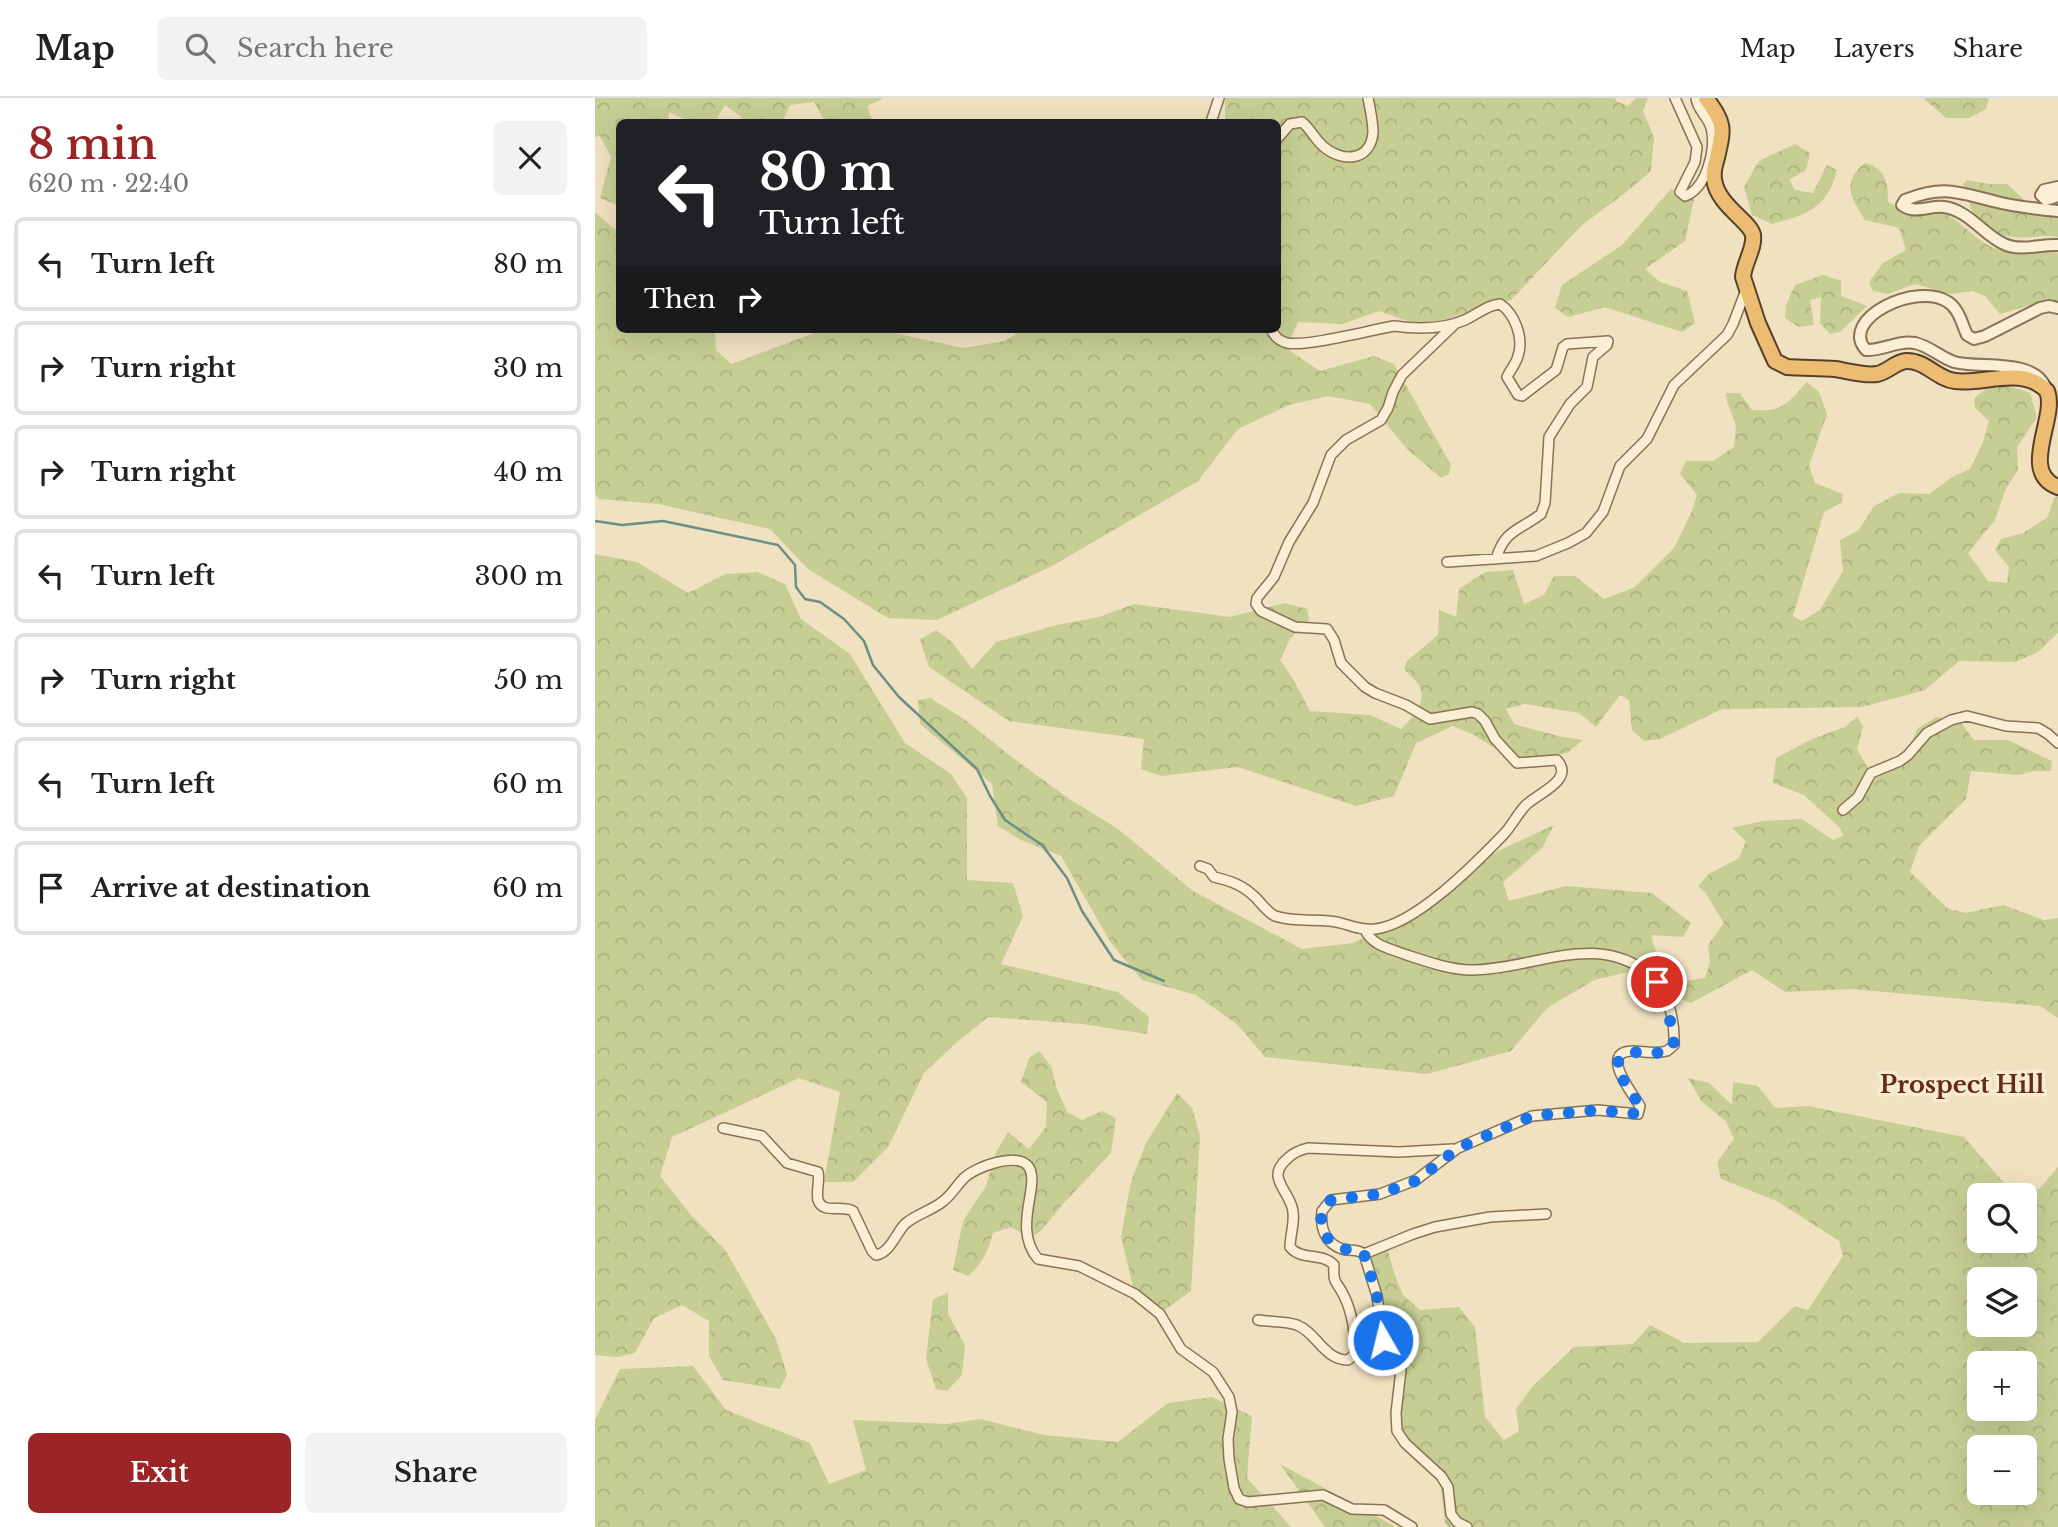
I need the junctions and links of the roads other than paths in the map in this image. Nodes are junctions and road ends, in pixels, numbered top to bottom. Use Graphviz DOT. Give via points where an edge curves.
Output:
graph roads {
  1 [pos="1219,98"];
  2 [pos="1368,98"];
  3 [pos="1675,98"];
  4 [pos="1696,98"];
  5 [pos="1706,98"];
  6 [pos="1212,119"];
  7 [pos="1281,134"];
  8 [pos="2058,187"];
  9 [pos="2058,196"];
  10 [pos="2058,211"];
  11 [pos="2058,245"];
  12 [pos="1746,290"];
  13 [pos="2058,308"];
  14 [pos="1456,323"];
  15 [pos="1274,333"];
  16 [pos="2047,390"];
  17 [pos="2058,487"];
  18 [pos="1496,559"];
  19 [pos="1447,562"];
  20 [pos="2058,743"];
  21 [pos="1843,810"];
  22 [pos="1200,866"];
  23 [pos="1366,930"];
  24 [pos="723,1128"];
  25 [pos="1458,1148"];
  26 [pos="1546,1214"];
  27 [pos="1364,1254"];
  28 [pos="1258,1321"];
  29 [pos="1412,1527"];
  30 [pos="1467,1527"];
  1 -- 6 [label="street"];
  2 -- 7 [label="street" via="1371,142 1358,157 1332,153 1302,122 1290,124"];
  3 -- 4 [label="street" via="1697,147 1680,192 1685,197 1705,178 1713,143 1710,124"];
  5 -- 12 [label="highway" via="1723,131 1716,186 1727,206 1753,233 1744,269"];
  8 -- 9 [label="street" via="2041,195 2046,200"];
  10 -- 11 [label="street" via="1950,191 1922,194 1902,205 1914,210 1945,207 2012,247"];
  12 -- 16 [label="highway" via="1780,366 1871,374 1905,361 1919,363 1951,381 2019,378"];
  12 -- 18 [label="street" via="1727,335 1674,385 1647,439 1620,466 1593,526 1546,553"];
  13 -- 16 [label="street" via="2039,308 1974,339 1948,302 1922,294 1875,312 1861,337 1869,350 1915,343 1962,364 2025,370 2039,377"];
  14 -- 15 [label="street" via="1394,326 1291,343"];
  14 -- 18 [label="street" via="1495,304 1507,309 1517,328 1519,348 1507,377 1522,397 1556,370 1566,344 1609,342 1593,357 1587,387 1549,437 1541,514 1503,540"];
  14 -- 23 [label="street" via="1402,375 1381,420 1346,440 1331,455 1314,503 1256,604 1295,627 1327,629 1341,663 1375,693 1430,719 1478,714 1517,763 1557,760 1562,774 1441,893 1395,924"];
  16 -- 17 [label="highway" via="2053,417 2042,470 2047,481"];
  18 -- 19 [label="street"];
  20 -- 21 [label="street" via="2052,731 1967,716 1951,720 1927,733 1900,761 1871,773 1858,797"];
  22 -- 23 [label="street" via="1214,877 1240,884 1276,916 1333,921"];
  23 -- 25 [label="street" via="1375,944 1470,970 1564,955 1614,955 1645,971 1666,996 1672,1048 1662,1053 1628,1052 1616,1064 1640,1106 1638,1114 1598,1110 1538,1115"];
  24 -- 29 [label="street" via="762,1136 787,1163 818,1172 820,1204 826,1209 851,1209 876,1255 885,1251 908,1222 945,1200 969,1174 1007,1160 1022,1162 1031,1175 1025,1231 1038,1259 1079,1266 1135,1294 1160,1314 1181,1349 1221,1381 1231,1408 1228,1447 1239,1499 1251,1502 1323,1495 1352,1509 1384,1510"];
  25 -- 27 [label="street" via="1416,1181 1380,1194 1326,1204 1321,1224 1329,1241"];
  25 -- 28 [label="street" via="1399,1152 1308,1148 1281,1164 1277,1174 1293,1209 1290,1247 1297,1254 1327,1259 1334,1265 1333,1278 1348,1307 1355,1354 1339,1360 1299,1326"];
  26 -- 27 [label="street" via="1503,1215 1435,1227"];
  27 -- 30 [label="street" via="1384,1343 1401,1370 1398,1431 1441,1476 1450,1496 1451,1514"];
}
